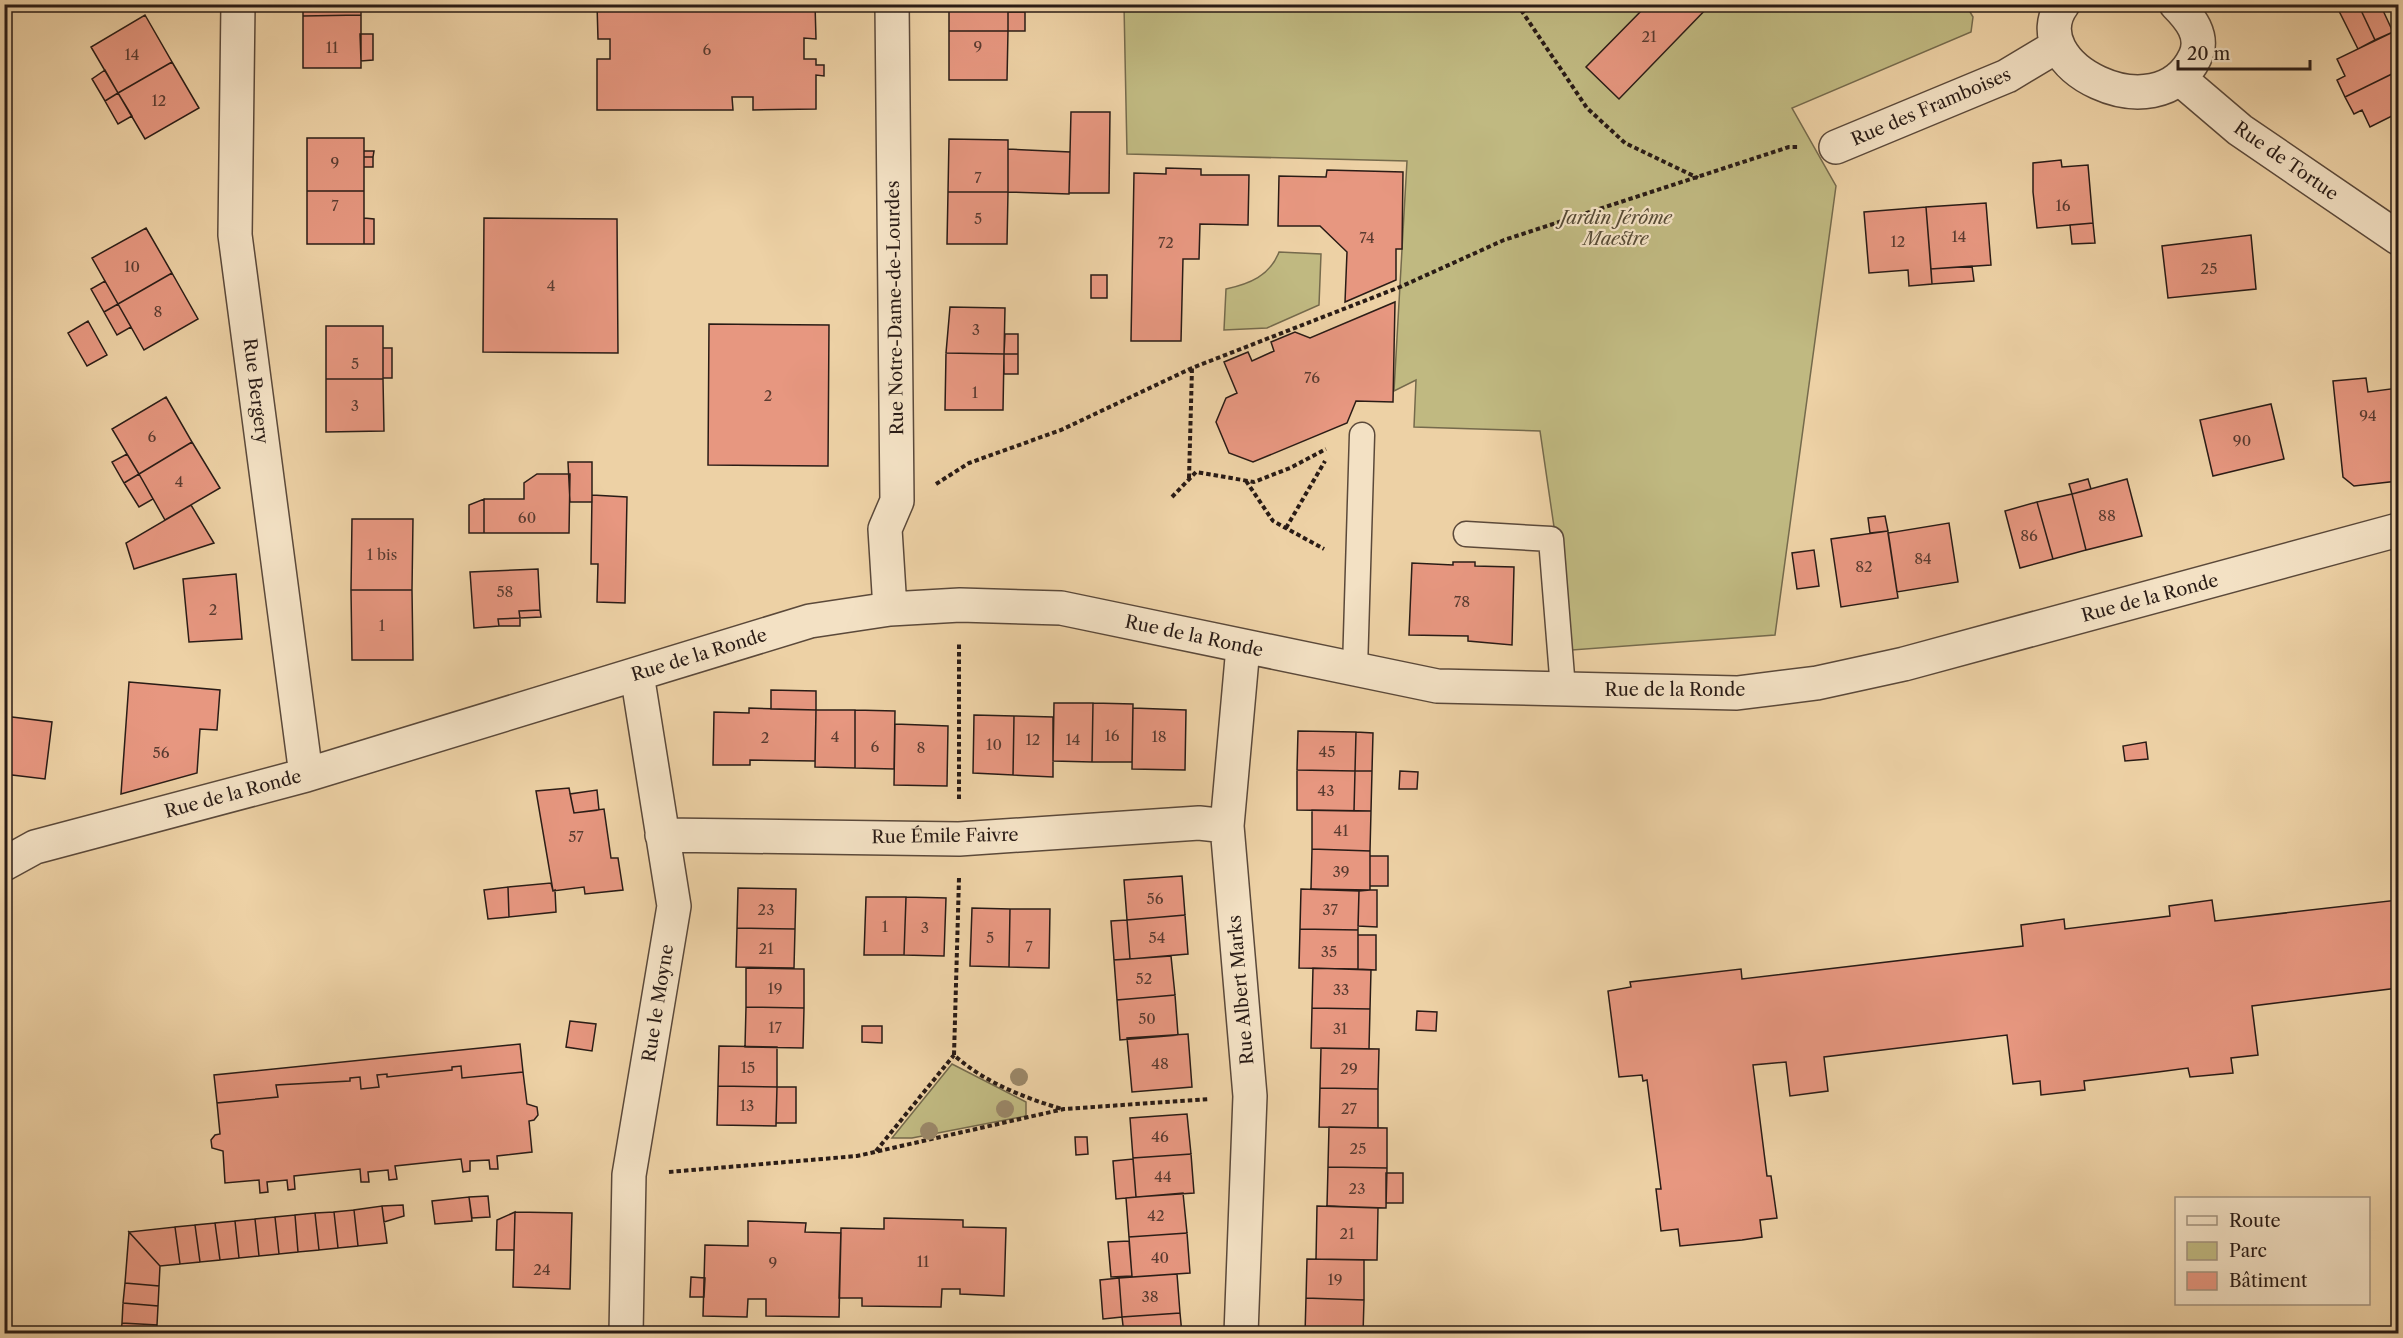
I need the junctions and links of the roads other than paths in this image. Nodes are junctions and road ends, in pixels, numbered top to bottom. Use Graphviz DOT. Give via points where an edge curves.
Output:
graph roads {
  1 [pos="238,4"];
  2 [pos="892,4"];
  3 [pos="2063,4"];
  4 [pos="2176,4"];
  5 [pos="2057,46"];
  6 [pos="2179,78"];
  7 [pos="1836,147"];
  8 [pos="2398,238"];
  9 [pos="1362,435"];
  10 [pos="2398,530"];
  11 [pos="1466,534"];
  12 [pos="890,609"];
  13 [pos="1243,647"];
  14 [pos="1355,669"];
  15 [pos="637,674"];
  16 [pos="1563,689"];
  17 [pos="306,775"];
  18 [pos="1227,826"];
  19 [pos="662,835"];
  20 [pos="4,864"];
  21 [pos="626,1334"];
  22 [pos="1241,1334"];
  1 -- 17 [label="street, Rue Bergery" via="235,235"];
  2 -- 12 [label="street, Rue Notre-Dame-de-Lourdes" via="897,501 885,530"];
  3 -- 5 [label="street" via="2052,30"];
  4 -- 6 [label="street" via="2198,33 2198,51"];
  5 -- 6 [label="street" via="2098,83 2129,92 2163,89"];
  5 -- 7 [label="street, Rue des Framboises" via="2007,76"];
  6 -- 8 [label="street, Rue de Tortue" via="2240,130"];
  9 -- 14 [label="lane"];
  10 -- 16 [label="street, Rue de la Ronde" via="1904,664 1816,683 1737,693"];
  11 -- 16 [label="lane" via="1551,539"];
  12 -- 13 [label="street, Rue de la Ronde" via="960,605 1061,608"];
  12 -- 15 [label="street, Rue de la Ronde" via="810,621"];
  13 -- 14 [label="street, Rue de la Ronde"];
  13 -- 18 [label="street, Rue Albert Marks"];
  14 -- 16 [label="street, Rue de la Ronde" via="1437,686"];
  15 -- 17 [label="street, Rue de la Ronde"];
  15 -- 19 [label="street, Rue le Moyne"];
  17 -- 20 [label="street, Rue de la Ronde" via="35,848"];
  18 -- 19 [label="street, Rue Émile Faivre" via="1199,823 958,839"];
  18 -- 22 [label="street, Rue Albert Marks" via="1250,1096"];
  19 -- 21 [label="street, Rue le Moyne" via="674,906 629,1175"];
}
